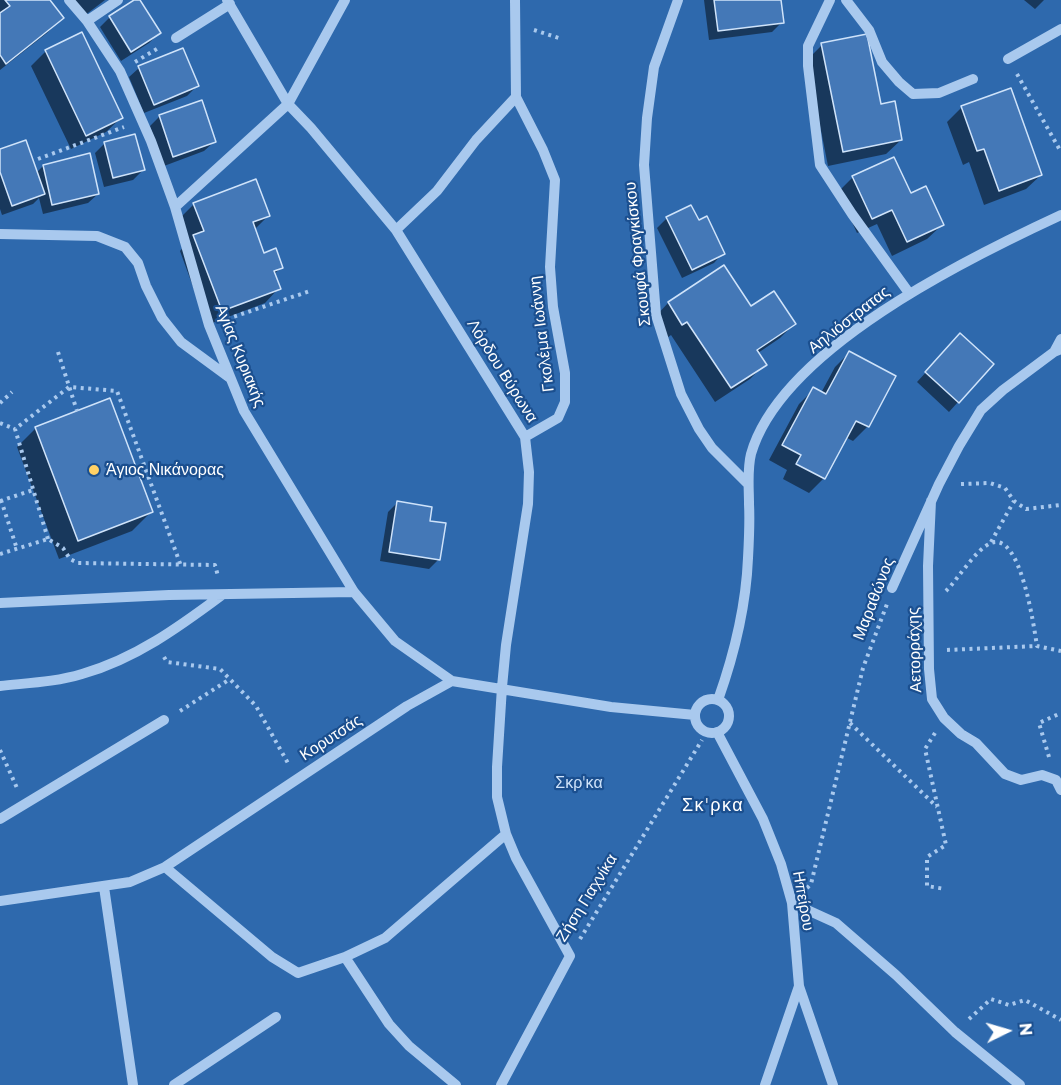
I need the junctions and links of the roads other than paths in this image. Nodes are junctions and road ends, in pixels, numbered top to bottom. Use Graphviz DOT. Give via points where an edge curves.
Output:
graph roads {
  1 [pos="69,0"];
  2 [pos="118,0"];
  3 [pos="345,0"];
  4 [pos="515,0"];
  5 [pos="678,0"];
  6 [pos="830,0"];
  7 [pos="846,0"];
  8 [pos="229,2"];
  9 [pos="87,21"];
  10 [pos="1061,29"];
  11 [pos="176,38"];
  12 [pos="1008,59"];
  13 [pos="973,79"];
  14 [pos="516,97"];
  15 [pos="288,104"];
  16 [pos="175,207"];
  17 [pos="1061,214"];
  18 [pos="396,230"];
  19 [pos="0,234"];
  20 [pos="909,293"];
  21 [pos="1061,339"];
  22 [pos="1057,351"];
  23 [pos="231,378"];
  24 [pos="525,436"];
  25 [pos="748,484"];
  26 [pos="931,501"];
  27 [pos="892,588"];
  28 [pos="354,592"];
  29 [pos="222,595"];
  30 [pos="0,603"];
  31 [pos="452,681"];
  32 [pos="0,686"];
  33 [pos="502,687"];
  34 [pos="718,700"];
  35 [pos="695,715"];
  36 [pos="164,720"];
  37 [pos="712,732"];
  38 [pos="1058,785"];
  39 [pos="0,819"];
  40 [pos="506,834"];
  41 [pos="165,867"];
  42 [pos="104,887"];
  43 [pos="0,902"];
  44 [pos="792,903"];
  45 [pos="570,956"];
  46 [pos="345,957"];
  47 [pos="799,986"];
  48 [pos="276,1017"];
  49 [pos="133,1085"];
  50 [pos="174,1085"];
  51 [pos="456,1085"];
  52 [pos="501,1085"];
  53 [pos="765,1085"];
  54 [pos="833,1085"];
  55 [pos="1020,1085"];
  1 -- 9 [label="street, Αγίας Κυριακής"];
  2 -- 9 [label="street"];
  3 -- 15 [label="street"];
  4 -- 14 [label="street, Γκολέμα Ιωάννη"];
  5 -- 25 [label="street, Σκουφά Φραγκίσκου" via="654,67 646,130 644,165 656,315 681,394 699,429"];
  6 -- 20 [label="street" via="808,46 820,165"];
  7 -- 13 [label="street" via="869,30 882,62 913,94 939,93"];
  8 -- 11 [label="street"];
  8 -- 15 [label="street, Λόρδου Βύρωνα"];
  9 -- 16 [label="street, Αγίας Κυριακής" via="120,71"];
  10 -- 12 [label="street"];
  14 -- 18 [label="street" via="437,191"];
  14 -- 24 [label="street, Γκολέμα Ιωάννη" via="555,180 550,267 553,307 566,373 565,402 558,418"];
  15 -- 16 [label="street"];
  15 -- 18 [label="street, Λόρδου Βύρωνα"];
  16 -- 23 [label="street, Αγίας Κυριακής" via="210,325"];
  17 -- 20 [label="street, Αηλιόστρατας"];
  18 -- 24 [label="street, Λόρδου Βύρωνα"];
  19 -- 23 [label="street" via="97,236 125,247 138,263 162,318 180,342"];
  20 -- 25 [label="street, Αηλιόστρατας" via="838,343 791,387 764,423 751,455"];
  21 -- 22 [label="street"];
  22 -- 26 [label="street, Μαραθώνος" via="981,410"];
  23 -- 28 [label="street, Αγίας Κυριακής" via="244,411"];
  24 -- 33 [label="street, Λόρδου Βύρωνα" via="528,504"];
  25 -- 34 [label="street, Αηλιόστρατας" via="748,562 742,611"];
  26 -- 27 [label="street, Μαραθώνος"];
  26 -- 38 [label="street, Αετορράχης" via="928,669 932,699 944,718 976,743 1005,774 1022,780 1042,775"];
  28 -- 29 [label="street"];
  28 -- 31 [label="street, Αγίας Κυριακής" via="395,641"];
  29 -- 30 [label="street"];
  29 -- 32 [label="street" via="178,628 113,663 81,675"];
  31 -- 33 [label="street"];
  31 -- 41 [label="street, Κορυτσάς" via="407,706"];
  33 -- 35 [label="street" via="610,707"];
  33 -- 40 [label="street, Λόρδου Βύρωνα" via="497,797"];
  34 -- 35 [label="street" via="700,704"];
  34 -- 37 [label="street" via="727,709 728,720"];
  35 -- 37 [label="street" via="700,729"];
  36 -- 39 [label="street"];
  37 -- 44 [label="street, Ηπείρου" via="763,819"];
  40 -- 45 [label="street, Λόρδου Βύρωνα"];
  40 -- 46 [label="street" via="386,938"];
  41 -- 42 [label="street, Κορυτσάς" via="130,882"];
  41 -- 46 [label="street" via="272,957 298,973"];
  42 -- 43 [label="street, Κορυτσάς"];
  42 -- 49 [label="street"];
  44 -- 47 [label="street, Ηπείρου"];
  44 -- 55 [label="street" via="836,923 955,1032"];
  45 -- 52 [label="street, Ζήση Γιαχνίκα"];
  46 -- 51 [label="street" via="389,1024"];
  47 -- 53 [label="street"];
  47 -- 54 [label="street, Ηπείρου"];
  48 -- 50 [label="street"];
}
